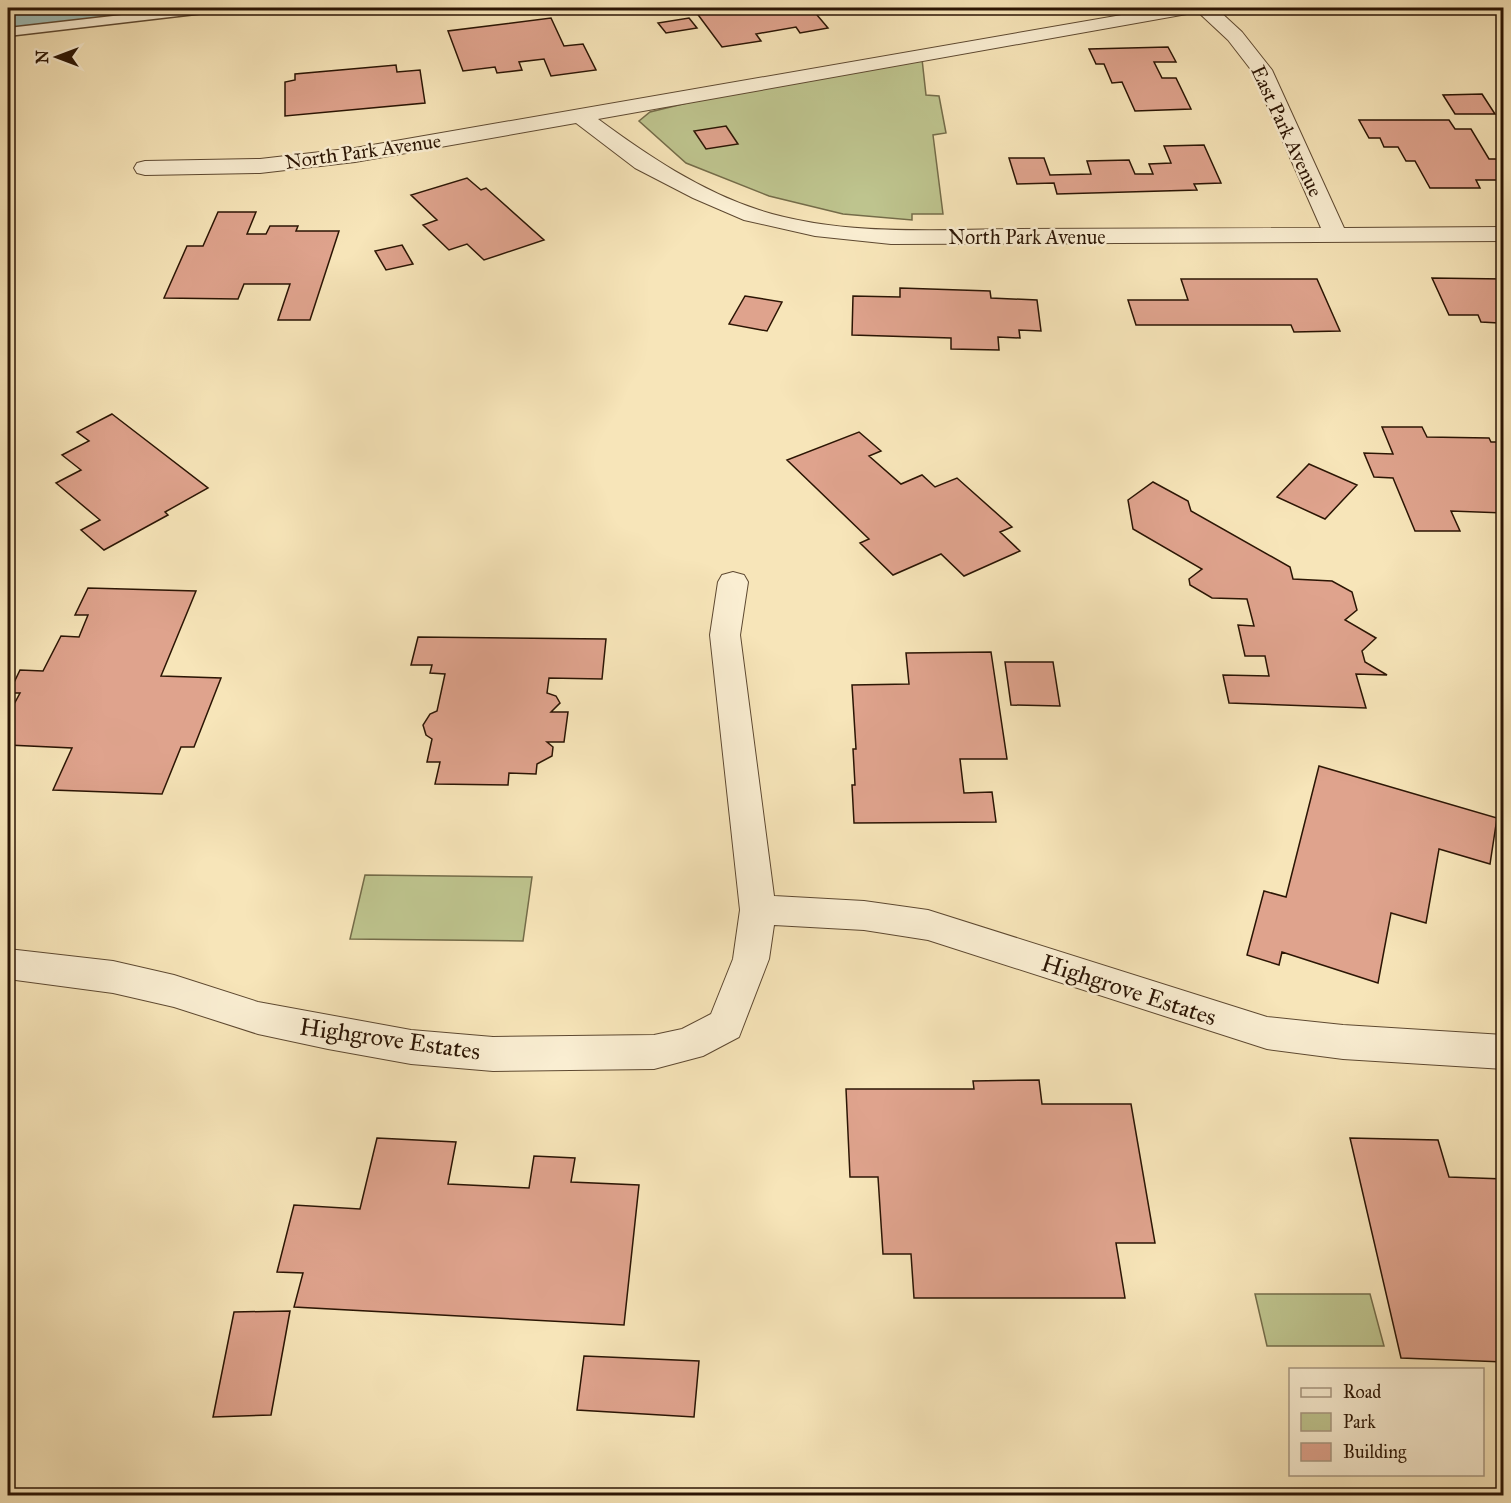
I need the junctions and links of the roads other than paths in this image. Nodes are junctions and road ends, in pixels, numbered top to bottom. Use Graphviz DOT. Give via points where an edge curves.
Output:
graph roads {
  1 [pos="213,8"];
  2 [pos="1192,8"];
  3 [pos="1205,8"];
  4 [pos="8,32"];
  5 [pos="579,115"];
  6 [pos="145,168"];
  7 [pos="1503,234"];
  8 [pos="1336,235"];
  9 [pos="733,582"];
  10 [pos="758,910"];
  11 [pos="8,964"];
  12 [pos="1503,1052"];
  1 -- 4 [label="lane"];
  2 -- 5 [label="street, North Park Avenue"];
  3 -- 8 [label="street, East Park Avenue" via="1235,36 1262,70"];
  5 -- 6 [label="street, North Park Avenue" via="355,155 260,166"];
  5 -- 8 [label="street, North Park Avenue" via="643,163 701,193 752,216 815,229 891,237"];
  7 -- 8 [label="street, North Park Avenue"];
  9 -- 10 [label="street, Highgrove Estates" via="725,635"];
  10 -- 11 [label="street, Highgrove Estates" via="751,958 726,1025 689,1044 654,1052 493,1054 411,1047 258,1018 174,991 113,977"];
  10 -- 12 [label="street, Highgrove Estates" via="828,911 928,925 1267,1033"];
}
